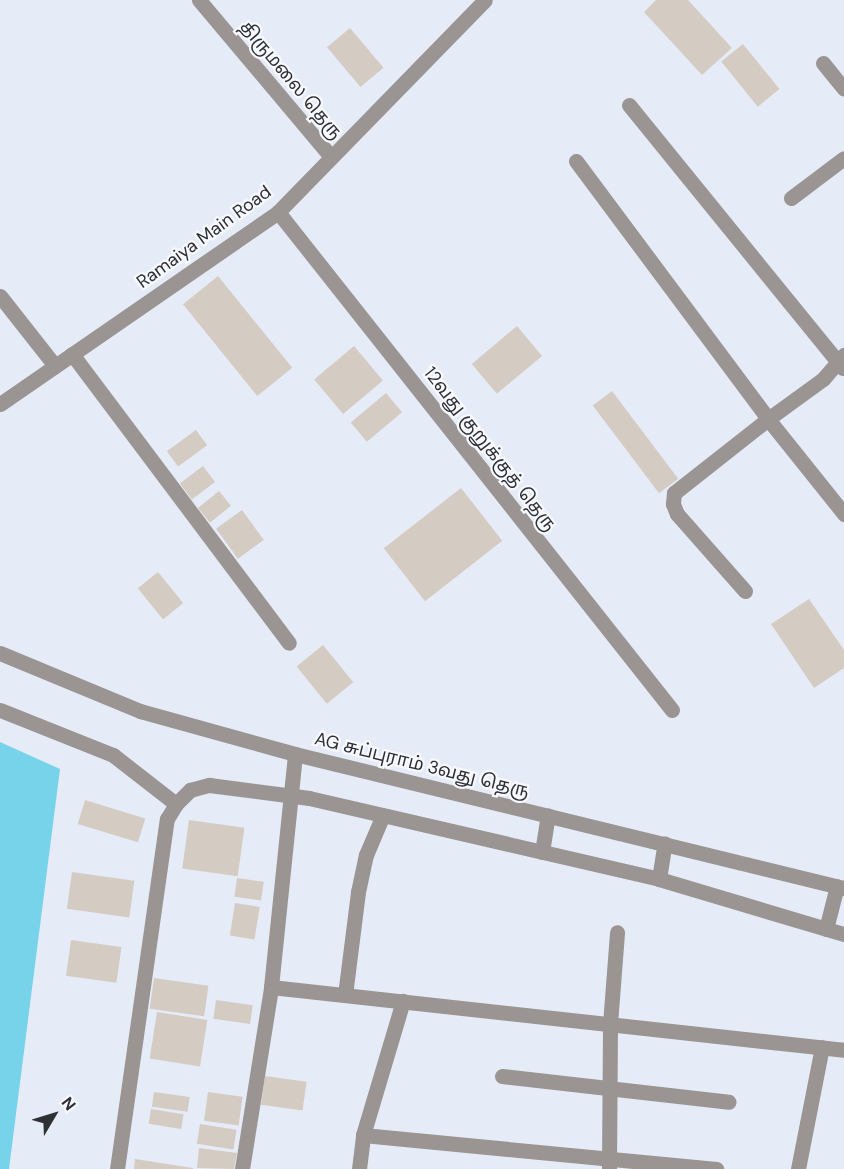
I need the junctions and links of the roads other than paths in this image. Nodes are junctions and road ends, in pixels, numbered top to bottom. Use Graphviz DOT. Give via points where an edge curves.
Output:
graph roads {
  1 [pos="199,0"];
  2 [pos="484,0"];
  3 [pos="823,63"];
  4 [pos="844,89"];
  5 [pos="629,105"];
  6 [pos="331,157"];
  7 [pos="844,158"];
  8 [pos="576,161"];
  9 [pos="791,198"];
  10 [pos="278,212"];
  11 [pos="0,296"];
  12 [pos="72,354"];
  13 [pos="842,362"];
  14 [pos="55,366"];
  15 [pos="0,404"];
  16 [pos="768,418"];
  17 [pos="844,514"];
  18 [pos="745,591"];
  19 [pos="289,643"];
  20 [pos="0,653"];
  21 [pos="0,710"];
  22 [pos="672,710"];
  23 [pos="294,759"];
  24 [pos="290,789"];
  25 [pos="176,804"];
  26 [pos="383,815"];
  27 [pos="547,819"];
  28 [pos="543,845"];
  29 [pos="665,846"];
  30 [pos="660,872"];
  31 [pos="838,890"];
  32 [pos="826,929"];
  33 [pos="617,932"];
  34 [pos="844,934"];
  35 [pos="271,987"];
  36 [pos="345,995"];
  37 [pos="403,1001"];
  38 [pos="610,1024"];
  39 [pos="822,1047"];
  40 [pos="844,1050"];
  41 [pos="502,1076"];
  42 [pos="608,1088"];
  43 [pos="729,1102"];
  44 [pos="363,1135"];
  45 [pos="610,1164"];
  46 [pos="117,1169"];
  47 [pos="242,1169"];
  48 [pos="359,1169"];
  49 [pos="716,1169"];
  50 [pos="798,1169"];
  1 -- 6 [label="street, திருமலை தெரு"];
  2 -- 6 [label="street, Ramaiya Main Road"];
  3 -- 4 [label="street"];
  5 -- 13 [label="street"];
  6 -- 10 [label="street, Ramaiya Main Road"];
  7 -- 9 [label="street"];
  8 -- 16 [label="street"];
  10 -- 12 [label="street, Ramaiya Main Road"];
  10 -- 22 [label="street, 12வது குறுக்குத் தெரு"];
  11 -- 14 [label="street"];
  12 -- 14 [label="street, Ramaiya Main Road"];
  12 -- 19 [label="street"];
  13 -- 16 [label="street"];
  14 -- 15 [label="street, Ramaiya Main Road"];
  16 -- 17 [label="street"];
  16 -- 18 [label="street" via="674,493 677,514"];
  20 -- 23 [label="street, AG சுப்புராம் 3வது தெரு" via="140,711"];
  21 -- 25 [label="street" via="113,755"];
  23 -- 24 [label="street"];
  23 -- 27 [label="street, AG சுப்புராம் 3வது தெரு"];
  24 -- 25 [label="street" via="209,785 190,790"];
  24 -- 26 [label="street"];
  24 -- 35 [label="street"];
  25 -- 46 [label="street" via="167,819"];
  26 -- 28 [label="street"];
  26 -- 36 [label="street" via="366,855 358,892"];
  27 -- 28 [label="street"];
  27 -- 29 [label="street, AG சுப்புராம் 3வது தெரு"];
  28 -- 30 [label="street"];
  29 -- 30 [label="street"];
  29 -- 31 [label="street, AG சுப்புராம் 3வது தெரு"];
  30 -- 32 [label="street"];
  31 -- 32 [label="street"];
  32 -- 34 [label="street"];
  33 -- 38 [label="street"];
  35 -- 36 [label="street"];
  35 -- 47 [label="street"];
  36 -- 37 [label="street"];
  37 -- 38 [label="street"];
  37 -- 44 [label="street"];
  38 -- 39 [label="street"];
  38 -- 42 [label="street"];
  39 -- 40 [label="street"];
  39 -- 50 [label="street"];
  41 -- 42 [label="street"];
  42 -- 43 [label="street"];
  42 -- 45 [label="street"];
  44 -- 45 [label="street"];
  44 -- 48 [label="street"];
  45 -- 49 [label="street"];
}
